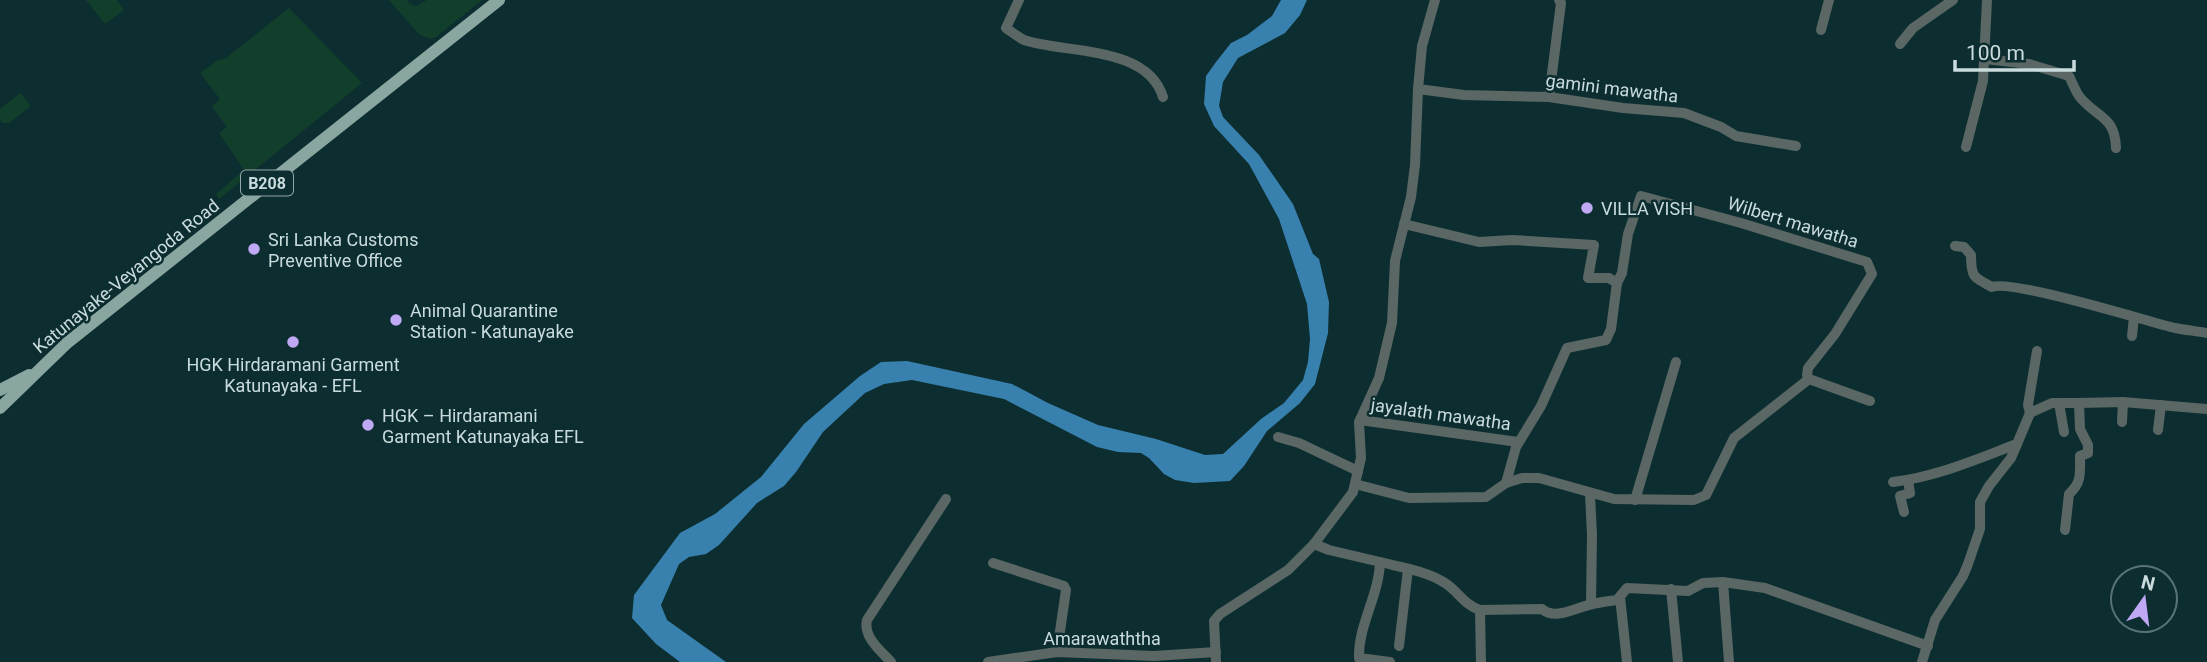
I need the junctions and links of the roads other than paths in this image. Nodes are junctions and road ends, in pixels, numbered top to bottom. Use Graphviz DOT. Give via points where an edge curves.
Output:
graph roads {
  1 [pos="499,0"];
  2 [pos="1019,0"];
  3 [pos="1435,0"];
  4 [pos="1559,0"];
  5 [pos="1829,0"];
  6 [pos="1953,0"];
  7 [pos="1987,0"];
  8 [pos="1821,30"];
  9 [pos="1900,44"];
  10 [pos="1985,59"];
  11 [pos="1418,89"];
  12 [pos="1163,97"];
  13 [pos="1549,97"];
  14 [pos="1797,146"];
  15 [pos="1966,147"];
  16 [pos="2116,148"];
  17 [pos="1404,224"];
  18 [pos="1955,246"];
  19 [pos="1617,283"];
  20 [pos="2134,317"];
  21 [pos="2207,333"];
  22 [pos="2132,336"];
  23 [pos="2038,351"];
  24 [pos="1676,362"];
  25 [pos="39,370"];
  26 [pos="1810,379"];
  27 [pos="0,390"];
  28 [pos="1870,401"];
  29 [pos="2123,402"];
  30 [pos="2059,403"];
  31 [pos="2079,403"];
  32 [pos="2161,405"];
  33 [pos="0,408"];
  34 [pos="2207,409"];
  35 [pos="2030,413"];
  36 [pos="1360,420"];
  37 [pos="2122,422"];
  38 [pos="2158,430"];
  39 [pos="2064,432"];
  40 [pos="1278,437"];
  41 [pos="1518,442"];
  42 [pos="2017,444"];
  43 [pos="1358,471"];
  44 [pos="1908,480"];
  45 [pos="1893,482"];
  46 [pos="1506,483"];
  47 [pos="1355,484"];
  48 [pos="1590,494"];
  49 [pos="946,499"];
  50 [pos="1635,499"];
  51 [pos="1904,512"];
  52 [pos="2065,530"];
  53 [pos="1314,544"];
  54 [pos="1380,562"];
  55 [pos="993,563"];
  56 [pos="1408,569"];
  57 [pos="1723,582"];
  58 [pos="1671,589"];
  59 [pos="1620,597"];
  60 [pos="1591,604"];
  61 [pos="1479,610"];
  62 [pos="1399,646"];
  63 [pos="1928,646"];
  64 [pos="1057,652"];
  65 [pos="1216,657"];
  66 [pos="891,662"];
  67 [pos="988,662"];
  68 [pos="1390,662"];
  69 [pos="1481,662"];
  70 [pos="1627,662"];
  71 [pos="1678,662"];
  72 [pos="1729,662"];
  73 [pos="1922,662"];
  1 -- 25 [label="main road, Katunayake-Veyangoda Road / B208" via="192,242"];
  2 -- 12 [label="street" via="1006,28 1023,39 1132,63 1160,87"];
  3 -- 11 [label="street" via="1422,46"];
  4 -- 13 [label="street"];
  5 -- 8 [label="street"];
  6 -- 9 [label="street" via="1913,28"];
  7 -- 10 [label="street"];
  10 -- 15 [label="street"];
  10 -- 16 [label="street" via="2029,64 2069,76 2080,97 2112,126"];
  11 -- 13 [label="street, gamini mawatha"];
  11 -- 17 [label="street" via="1415,165"];
  13 -- 14 [label="street, gamini mawatha" via="1684,113 1735,136"];
  17 -- 19 [label="street" via="1479,242 1594,245 1588,278 1609,278"];
  17 -- 36 [label="street" via="1395,261 1392,323 1379,378"];
  18 -- 20 [label="street" via="1964,247 1971,255 1974,278 1992,287 1999,284 2040,292"];
  19 -- 26 [label="street, Wilbert mawatha" via="1641,196 1867,262 1872,274 1808,368"];
  19 -- 41 [label="street" via="1606,340 1567,348 1541,406"];
  20 -- 21 [label="street"];
  20 -- 22 [label="street"];
  23 -- 35 [label="street"];
  24 -- 50 [label="street"];
  25 -- 27 [label="main road, Katunayake-Veyangoda Road / B208"];
  25 -- 33 [label="main road, Katunayake-Veyangoda Road / B208"];
  26 -- 28 [label="street"];
  26 -- 50 [label="street" via="1734,438 1706,495 1694,500"];
  29 -- 31 [label="street"];
  29 -- 32 [label="street"];
  29 -- 37 [label="street"];
  30 -- 31 [label="street"];
  30 -- 35 [label="street"];
  30 -- 39 [label="street"];
  31 -- 52 [label="street" via="2080,429 2088,453 2080,456 2081,479 2069,494"];
  32 -- 34 [label="street"];
  32 -- 38 [label="street"];
  35 -- 42 [label="street"];
  36 -- 41 [label="street, jayalath mawatha"];
  36 -- 43 [label="street"];
  40 -- 43 [label="street"];
  41 -- 46 [label="street"];
  42 -- 44 [label="street"];
  42 -- 63 [label="street" via="1980,502 1980,529 1963,576 1935,620"];
  43 -- 47 [label="street"];
  44 -- 45 [label="street"];
  44 -- 51 [label="street" via="1910,493 1900,496"];
  46 -- 47 [label="street" via="1486,497 1409,498"];
  46 -- 48 [label="street" via="1539,478"];
  47 -- 53 [label="street"];
  48 -- 50 [label="street"];
  48 -- 60 [label="street"];
  49 -- 66 [label="street" via="867,620 868,636"];
  53 -- 54 [label="street"];
  53 -- 65 [label="street" via="1288,570 1220,614 1214,621"];
  54 -- 56 [label="street"];
  54 -- 68 [label="street" via="1380,578 1358,641 1359,658"];
  55 -- 64 [label="street" via="1064,586"];
  56 -- 61 [label="street" via="1443,581"];
  56 -- 62 [label="street"];
  57 -- 58 [label="street" via="1703,583 1688,591"];
  57 -- 63 [label="street" via="1765,589"];
  57 -- 72 [label="street"];
  58 -- 59 [label="street" via="1627,588"];
  58 -- 71 [label="street"];
  59 -- 60 [label="street"];
  59 -- 70 [label="street"];
  60 -- 61 [label="street" via="1560,614 1542,609"];
  61 -- 69 [label="street"];
  63 -- 73 [label="street"];
  64 -- 65 [label="street, Amarawaththa"];
  64 -- 67 [label="street, Amarawaththa"];
}
